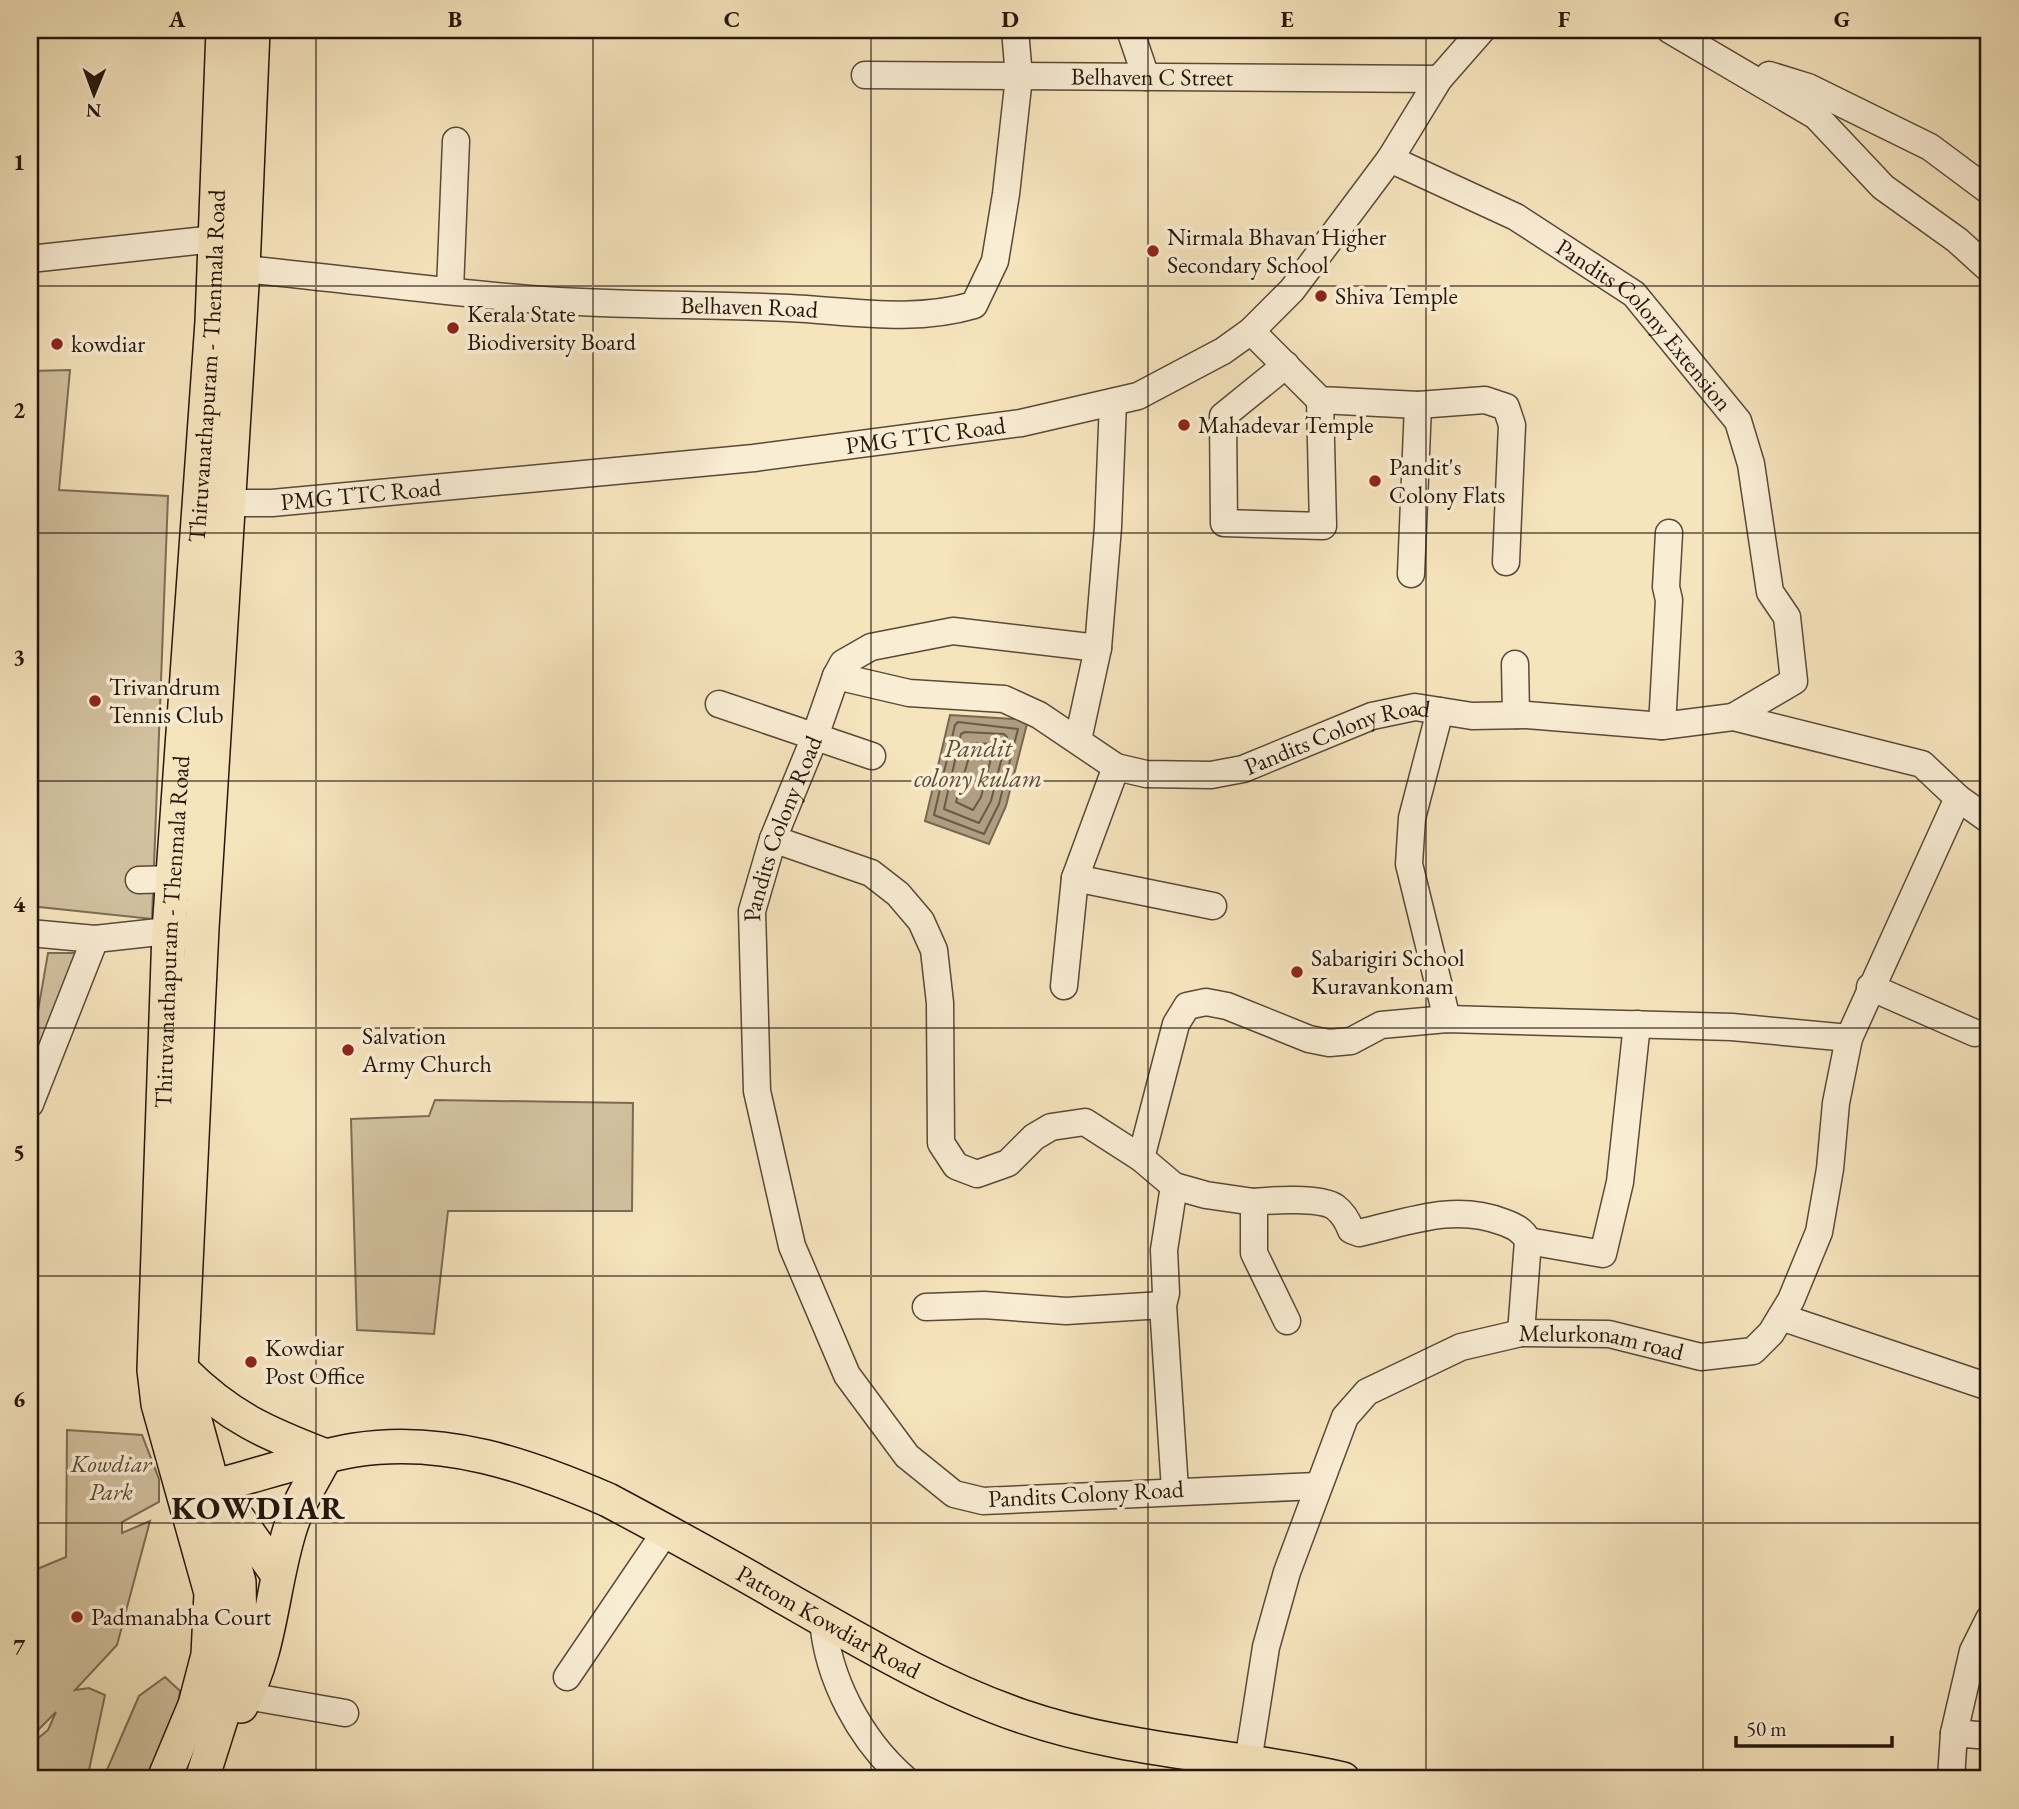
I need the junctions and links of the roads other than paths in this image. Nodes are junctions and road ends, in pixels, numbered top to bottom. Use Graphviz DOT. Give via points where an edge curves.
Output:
graph roads {
  1 [pos="223,30"];
  2 [pos="253,30"];
  3 [pos="1015,30"];
  4 [pos="1130,30"];
  5 [pos="1482,30"];
  6 [pos="1670,30"];
  7 [pos="1733,65"];
  8 [pos="865,75"];
  9 [pos="1019,77"];
  10 [pos="1146,78"];
  11 [pos="1439,79"];
  12 [pos="456,141"];
  13 [pos="1390,159"];
  14 [pos="1989,191"];
  15 [pos="215,239"];
  16 [pos="30,259"];
  17 [pos="243,269"];
  18 [pos="1989,269"];
  19 [pos="450,290"];
  20 [pos="1251,331"];
  21 [pos="1286,365"];
  22 [pos="1320,400"];
  23 [pos="1113,402"];
  24 [pos="1418,405"];
  25 [pos="214,503"];
  26 [pos="1669,533"];
  27 [pos="1506,562"];
  28 [pos="1411,574"];
  29 [pos="1098,648"];
  30 [pos="1515,664"];
  31 [pos="836,676"];
  32 [pos="719,704"];
  33 [pos="1440,711"];
  34 [pos="1516,715"];
  35 [pos="1733,717"];
  36 [pos="1662,726"];
  37 [pos="814,739"];
  38 [pos="1077,740"];
  39 [pos="872,756"];
  40 [pos="1116,766"];
  41 [pos="1958,798"];
  42 [pos="1988,817"];
  43 [pos="774,839"];
  44 [pos="1075,878"];
  45 [pos="173,879"];
  46 [pos="139,880"];
  47 [pos="1213,906"];
  48 [pos="202,928"];
  49 [pos="169,931"];
  50 [pos="30,933"];
  51 [pos="95,939"];
  52 [pos="1064,986"];
  53 [pos="1870,987"];
  54 [pos="1447,1019"];
  55 [pos="1637,1024"];
  56 [pos="1975,1033"];
  57 [pos="1849,1038"];
  58 [pos="30,1104"];
  59 [pos="1141,1158"];
  60 [pos="1174,1186"];
  61 [pos="1254,1202"];
  62 [pos="1528,1241"];
  63 [pos="1163,1306"];
  64 [pos="926,1307"];
  65 [pos="1781,1317"];
  66 [pos="1287,1321"];
  67 [pos="1521,1333"];
  68 [pos="181,1369"];
  69 [pos="1989,1387"];
  70 [pos="326,1456"];
  71 [pos="1317,1486"];
  72 [pos="1175,1490"];
  73 [pos="200,1493"];
  74 [pos="666,1531"];
  75 [pos="278,1575"];
  76 [pos="823,1619"];
  77 [pos="1989,1619"];
  78 [pos="568,1678"];
  79 [pos="247,1696"];
  80 [pos="345,1713"];
  81 [pos="1954,1732"];
  82 [pos="1989,1736"];
  83 [pos="1248,1762"];
  84 [pos="164,1779"];
  85 [pos="202,1779"];
  86 [pos="905,1779"];
  87 [pos="1343,1779"];
  88 [pos="1951,1779"];
  1 -- 15 [label="main road, Thiruvanathapuram - Thenmala Road"];
  2 -- 17 [label="main road"];
  3 -- 9 [label="street, Belhaven Road"];
  4 -- 10 [label="street"];
  5 -- 11 [label="street, PMG TTC Road"];
  6 -- 7 [label="street"];
  7 -- 14 [label="street" via="1808,87 1918,141"];
  7 -- 18 [label="street" via="1816,116 1883,187"];
  8 -- 9 [label="street, Belhaven C Street"];
  9 -- 10 [label="street, Belhaven C Street"];
  9 -- 19 [label="street, Belhaven Road" via="995,261 974,305 954,311 880,315 557,300"];
  10 -- 11 [label="street, Belhaven C Street"];
  11 -- 13 [label="street, PMG TTC Road"];
  12 -- 19 [label="street"];
  13 -- 20 [label="street, PMG TTC Road" via="1292,290"];
  13 -- 35 [label="street, Pandits Colony Extension" via="1516,218 1634,294 1738,421 1751,464 1770,592 1787,617 1794,681"];
  15 -- 16 [label="street"];
  15 -- 25 [label="main road, Thiruvanathapuram - Thenmala Road"];
  17 -- 19 [label="street, Belhaven Road"];
  17 -- 25 [label="main road"];
  20 -- 21 [label="street"];
  20 -- 23 [label="street, PMG TTC Road" via="1138,396"];
  21 -- 22 [label="street"];
  21 -- 22 [label="street" via="1223,416 1224,523 1323,526"];
  22 -- 24 [label="street"];
  23 -- 25 [label="street, PMG TTC Road" via="1021,423 754,458 272,503"];
  23 -- 29 [label="street"];
  24 -- 27 [label="street" via="1485,400 1506,407 1511,425"];
  24 -- 28 [label="street"];
  25 -- 45 [label="main road, Thiruvanathapuram - Thenmala Road"];
  25 -- 48 [label="main road"];
  26 -- 36 [label="street"];
  29 -- 31 [label="street" via="953,631 871,647 844,663"];
  29 -- 38 [label="street"];
  30 -- 34 [label="street"];
  31 -- 37 [label="street, Pandits Colony Road"];
  31 -- 38 [label="street, Pandits Colony Road" via="909,693 1004,699"];
  32 -- 37 [label="street"];
  33 -- 34 [label="street, Pandits Colony Road"];
  33 -- 40 [label="street, Pandits Colony Road" via="1415,706 1372,716 1243,769 1211,775 1146,774"];
  33 -- 54 [label="street" via="1412,818 1409,864"];
  34 -- 36 [label="street, Pandits Colony Road"];
  35 -- 36 [label="street, Pandits Colony Road"];
  35 -- 41 [label="street, Pandits Colony Road" via="1922,764"];
  37 -- 39 [label="street"];
  37 -- 43 [label="street, Pandits Colony Road"];
  38 -- 40 [label="street, Pandits Colony Road"];
  40 -- 44 [label="street"];
  41 -- 42 [label="street, Pandits Colony Road"];
  41 -- 53 [label="street, Melurkonam road"];
  43 -- 59 [label="street" via="871,873 898,894 921,921 934,950 940,1003 941,1143 956,1166 977,1174 1008,1163 1051,1127 1085,1122"];
  43 -- 72 [label="street, Pandits Colony Road" via="752,911 757,1091 792,1246 847,1375 907,1456 954,1494 983,1501"];
  44 -- 47 [label="street"];
  44 -- 52 [label="street"];
  45 -- 46 [label="street"];
  45 -- 49 [label="main road, Thiruvanathapuram - Thenmala Road"];
  48 -- 49 [label="street"];
  48 -- 68 [label="main road"];
  49 -- 51 [label="street"];
  49 -- 73 [label="main road, Thiruvanathapuram - Thenmala Road" via="154,1370 158,1404"];
  50 -- 51 [label="street"];
  51 -- 58 [label="street"];
  53 -- 56 [label="street"];
  53 -- 57 [label="street, Melurkonam road"];
  54 -- 55 [label="street"];
  54 -- 59 [label="street" via="1381,1025 1351,1041 1329,1043 1227,1006 1187,1006 1176,1024"];
  55 -- 57 [label="street"];
  55 -- 62 [label="street" via="1620,1182 1603,1254"];
  57 -- 65 [label="street, Melurkonam road" via="1819,1232"];
  59 -- 60 [label="street"];
  60 -- 61 [label="street"];
  60 -- 63 [label="street" via="1164,1250"];
  61 -- 62 [label="street" via="1334,1206 1350,1230 1359,1233 1415,1218 1458,1213 1493,1218 1515,1227"];
  61 -- 66 [label="street" via="1254,1253"];
  62 -- 67 [label="street"];
  63 -- 64 [label="street" via="1066,1311"];
  63 -- 72 [label="street"];
  65 -- 67 [label="street, Melurkonam road" via="1753,1351 1701,1357 1609,1334"];
  65 -- 69 [label="street"];
  67 -- 71 [label="street, Melurkonam road" via="1461,1347 1367,1392 1345,1418"];
  68 -- 70 [label="main road" via="213,1401 262,1432"];
  68 -- 73 [label="main road"];
  70 -- 73 [label="main road, Pattom Kowdiar Road"];
  70 -- 74 [label="main road, Pattom Kowdiar Road" via="425,1446 500,1458 586,1491"];
  70 -- 75 [label="main road" via="301,1502"];
  71 -- 72 [label="street, Pandits Colony Road"];
  71 -- 83 [label="street" via="1266,1647"];
  73 -- 75 [label="main road"];
  73 -- 84 [label="main road, Thiruvanathapuram - Thenmala Road" via="211,1593 208,1655 195,1705"];
  73 -- 85 [label="main road" via="239,1582 240,1630 235,1675"];
  74 -- 76 [label="main road, Pattom Kowdiar Road"];
  74 -- 78 [label="street"];
  75 -- 79 [label="main road" via="264,1652"];
  76 -- 83 [label="main road, Pattom Kowdiar Road" via="934,1682 1020,1716 1139,1748"];
  76 -- 86 [label="street" via="825,1648 853,1717"];
  77 -- 81 [label="street" via="1973,1651"];
  79 -- 80 [label="street"];
  79 -- 85 [label="main road"];
  81 -- 82 [label="street"];
  81 -- 88 [label="street"];
  83 -- 87 [label="main road, Pattom Kowdiar Road"];
}
